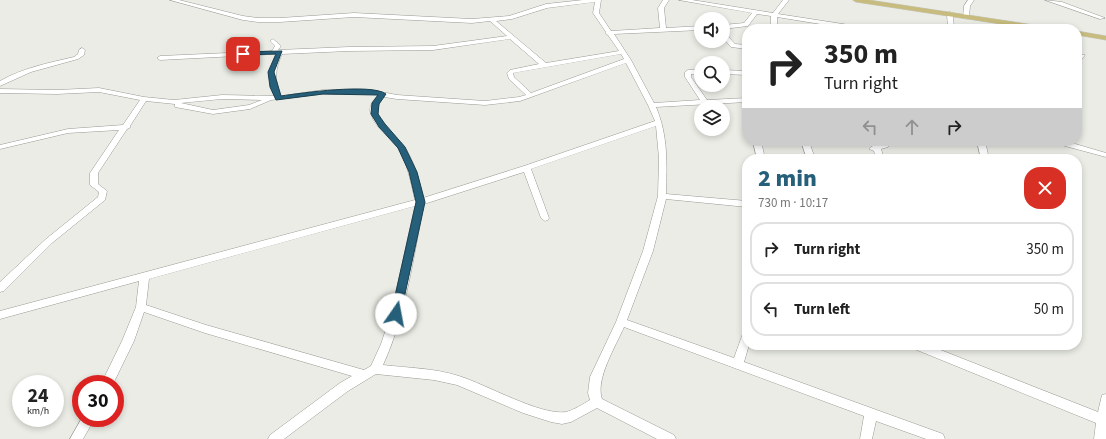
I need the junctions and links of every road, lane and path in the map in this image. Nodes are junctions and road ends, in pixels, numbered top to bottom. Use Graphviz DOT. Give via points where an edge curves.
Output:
graph roads {
  1 [pos="173,0"];
  2 [pos="598,0"];
  3 [pos="666,0"];
  4 [pos="682,0"];
  5 [pos="786,0"];
  6 [pos="856,0"];
  7 [pos="971,0"];
  8 [pos="1048,0"];
  9 [pos="1080,6"];
  10 [pos="755,12"];
  11 [pos="950,14"];
  12 [pos="774,15"];
  13 [pos="966,17"];
  14 [pos="492,20"];
  15 [pos="1104,20"];
  16 [pos="747,24"];
  17 [pos="774,24"];
  18 [pos="831,24"];
  19 [pos="951,24"];
  20 [pos="1013,24"];
  21 [pos="742,25"];
  22 [pos="730,26"];
  23 [pos="694,28"];
  24 [pos="664,30"];
  25 [pos="608,33"];
  26 [pos="1082,35"];
  27 [pos="510,37"];
  28 [pos="1106,38"];
  29 [pos="273,42"];
  30 [pos="730,42"];
  31 [pos="742,47"];
  32 [pos="82,50"];
  33 [pos="277,52"];
  34 [pos="622,52"];
  35 [pos="160,58"];
  36 [pos="628,60"];
  37 [pos="544,66"];
  38 [pos="694,72"];
  39 [pos="730,72"];
  40 [pos="742,73"];
  41 [pos="0,84"];
  42 [pos="694,86"];
  43 [pos="0,91"];
  44 [pos="383,94"];
  45 [pos="530,95"];
  46 [pos="275,98"];
  47 [pos="144,99"];
  48 [pos="730,101"];
  49 [pos="742,101"];
  50 [pos="166,102"];
  51 [pos="694,103"];
  52 [pos="652,105"];
  53 [pos="659,122"];
  54 [pos="127,126"];
  55 [pos="882,146"];
  56 [pos="1074,146"];
  57 [pos="0,147"];
  58 [pos="878,154"];
  59 [pos="1106,155"];
  60 [pos="527,168"];
  61 [pos="662,196"];
  62 [pos="420,202"];
  63 [pos="742,204"];
  64 [pos="545,218"];
  65 [pos="144,277"];
  66 [pos="0,288"];
  67 [pos="141,307"];
  68 [pos="0,315"];
  69 [pos="621,322"];
  70 [pos="743,350"];
  71 [pos="941,350"];
  72 [pos="738,365"];
  73 [pos="370,372"];
  74 [pos="111,375"];
  75 [pos="1106,399"];
  76 [pos="597,402"];
  77 [pos="871,414"];
  78 [pos="1103,420"];
  79 [pos="83,427"];
  80 [pos="939,438"];
  81 [pos="76,439"];
  82 [pos="274,439"];
  83 [pos="670,439"];
  84 [pos="866,439"];
  85 [pos="1100,439"];
  1 -- 14 [label="street" via="258,20 354,15"];
  2 -- 14 [label="street" via="550,6 510,18"];
  2 -- 25 [label="street" via="596,13"];
  3 -- 24 [label="street" via="661,8"];
  4 -- 10 [label="street"];
  5 -- 12 [label="street"];
  6 -- 11 [label="main road"];
  7 -- 13 [label="street" via="967,6"];
  8 -- 15 [label="street" via="1060,2"];
  9 -- 15 [label="street"];
  10 -- 12 [label="street"];
  10 -- 16 [label="street"];
  11 -- 13 [label="main road"];
  11 -- 19 [label="street"];
  12 -- 17 [label="street"];
  12 -- 18 [label="street"];
  13 -- 20 [label="main road"];
  14 -- 27 [label="street"];
  21 -- 22 [label="street"];
  23 -- 24 [label="street"];
  24 -- 25 [label="street"];
  25 -- 34 [label="street"];
  26 -- 28 [label="main road"];
  27 -- 33 [label="street" via="433,48"];
  27 -- 37 [label="street"];
  29 -- 33 [label="street" via="278,46"];
  30 -- 31 [label="street" via="734,46"];
  32 -- 41 [label="street" via="81,55 76,58 38,66"];
  33 -- 35 [label="street"];
  33 -- 46 [label="street" via="271,72"];
  34 -- 36 [label="street"];
  34 -- 37 [label="street"];
  36 -- 45 [label="street"];
  36 -- 52 [label="street"];
  37 -- 45 [label="street" via="510,73 510,78"];
  38 -- 42 [label="street" via="688,72"];
  39 -- 40 [label="street"];
  43 -- 47 [label="street" via="99,90"];
  44 -- 45 [label="street" via="485,103"];
  44 -- 46 [label="street" via="323,92"];
  44 -- 62 [label="street" via="375,103 374,114 401,147 413,172"];
  46 -- 50 [label="street" via="236,96"];
  46 -- 50 [label="street" via="250,107 213,112"];
  47 -- 50 [label="street"];
  47 -- 54 [label="street"];
  48 -- 49 [label="street"];
  51 -- 52 [label="street"];
  52 -- 53 [label="street"];
  53 -- 60 [label="street"];
  53 -- 61 [label="street" via="663,158"];
  54 -- 57 [label="street" via="68,131"];
  54 -- 66 [label="street" via="94,173 94,185 103,190 102,198 49,241"];
  55 -- 58 [label="street" via="875,148"];
  56 -- 59 [label="street"];
  60 -- 62 [label="street"];
  60 -- 64 [label="street"];
  61 -- 63 [label="street"];
  61 -- 69 [label="street" via="648,251"];
  62 -- 65 [label="street"];
  62 -- 73 [label="street" via="396,314 386,344"];
  65 -- 67 [label="street"];
  65 -- 68 [label="street"];
  67 -- 73 [label="street" via="205,329"];
  67 -- 74 [label="street"];
  69 -- 72 [label="street"];
  69 -- 76 [label="street" via="596,377 594,393"];
  70 -- 72 [label="street"];
  71 -- 78 [label="street"];
  72 -- 77 [label="street"];
  73 -- 76 [label="street" via="457,380 544,416 563,418"];
  73 -- 82 [label="street" via="344,387"];
  75 -- 78 [label="street"];
  76 -- 83 [label="street"];
  77 -- 80 [label="street"];
  77 -- 84 [label="street"];
  78 -- 85 [label="street"];
  79 -- 81 [label="street"];
}
